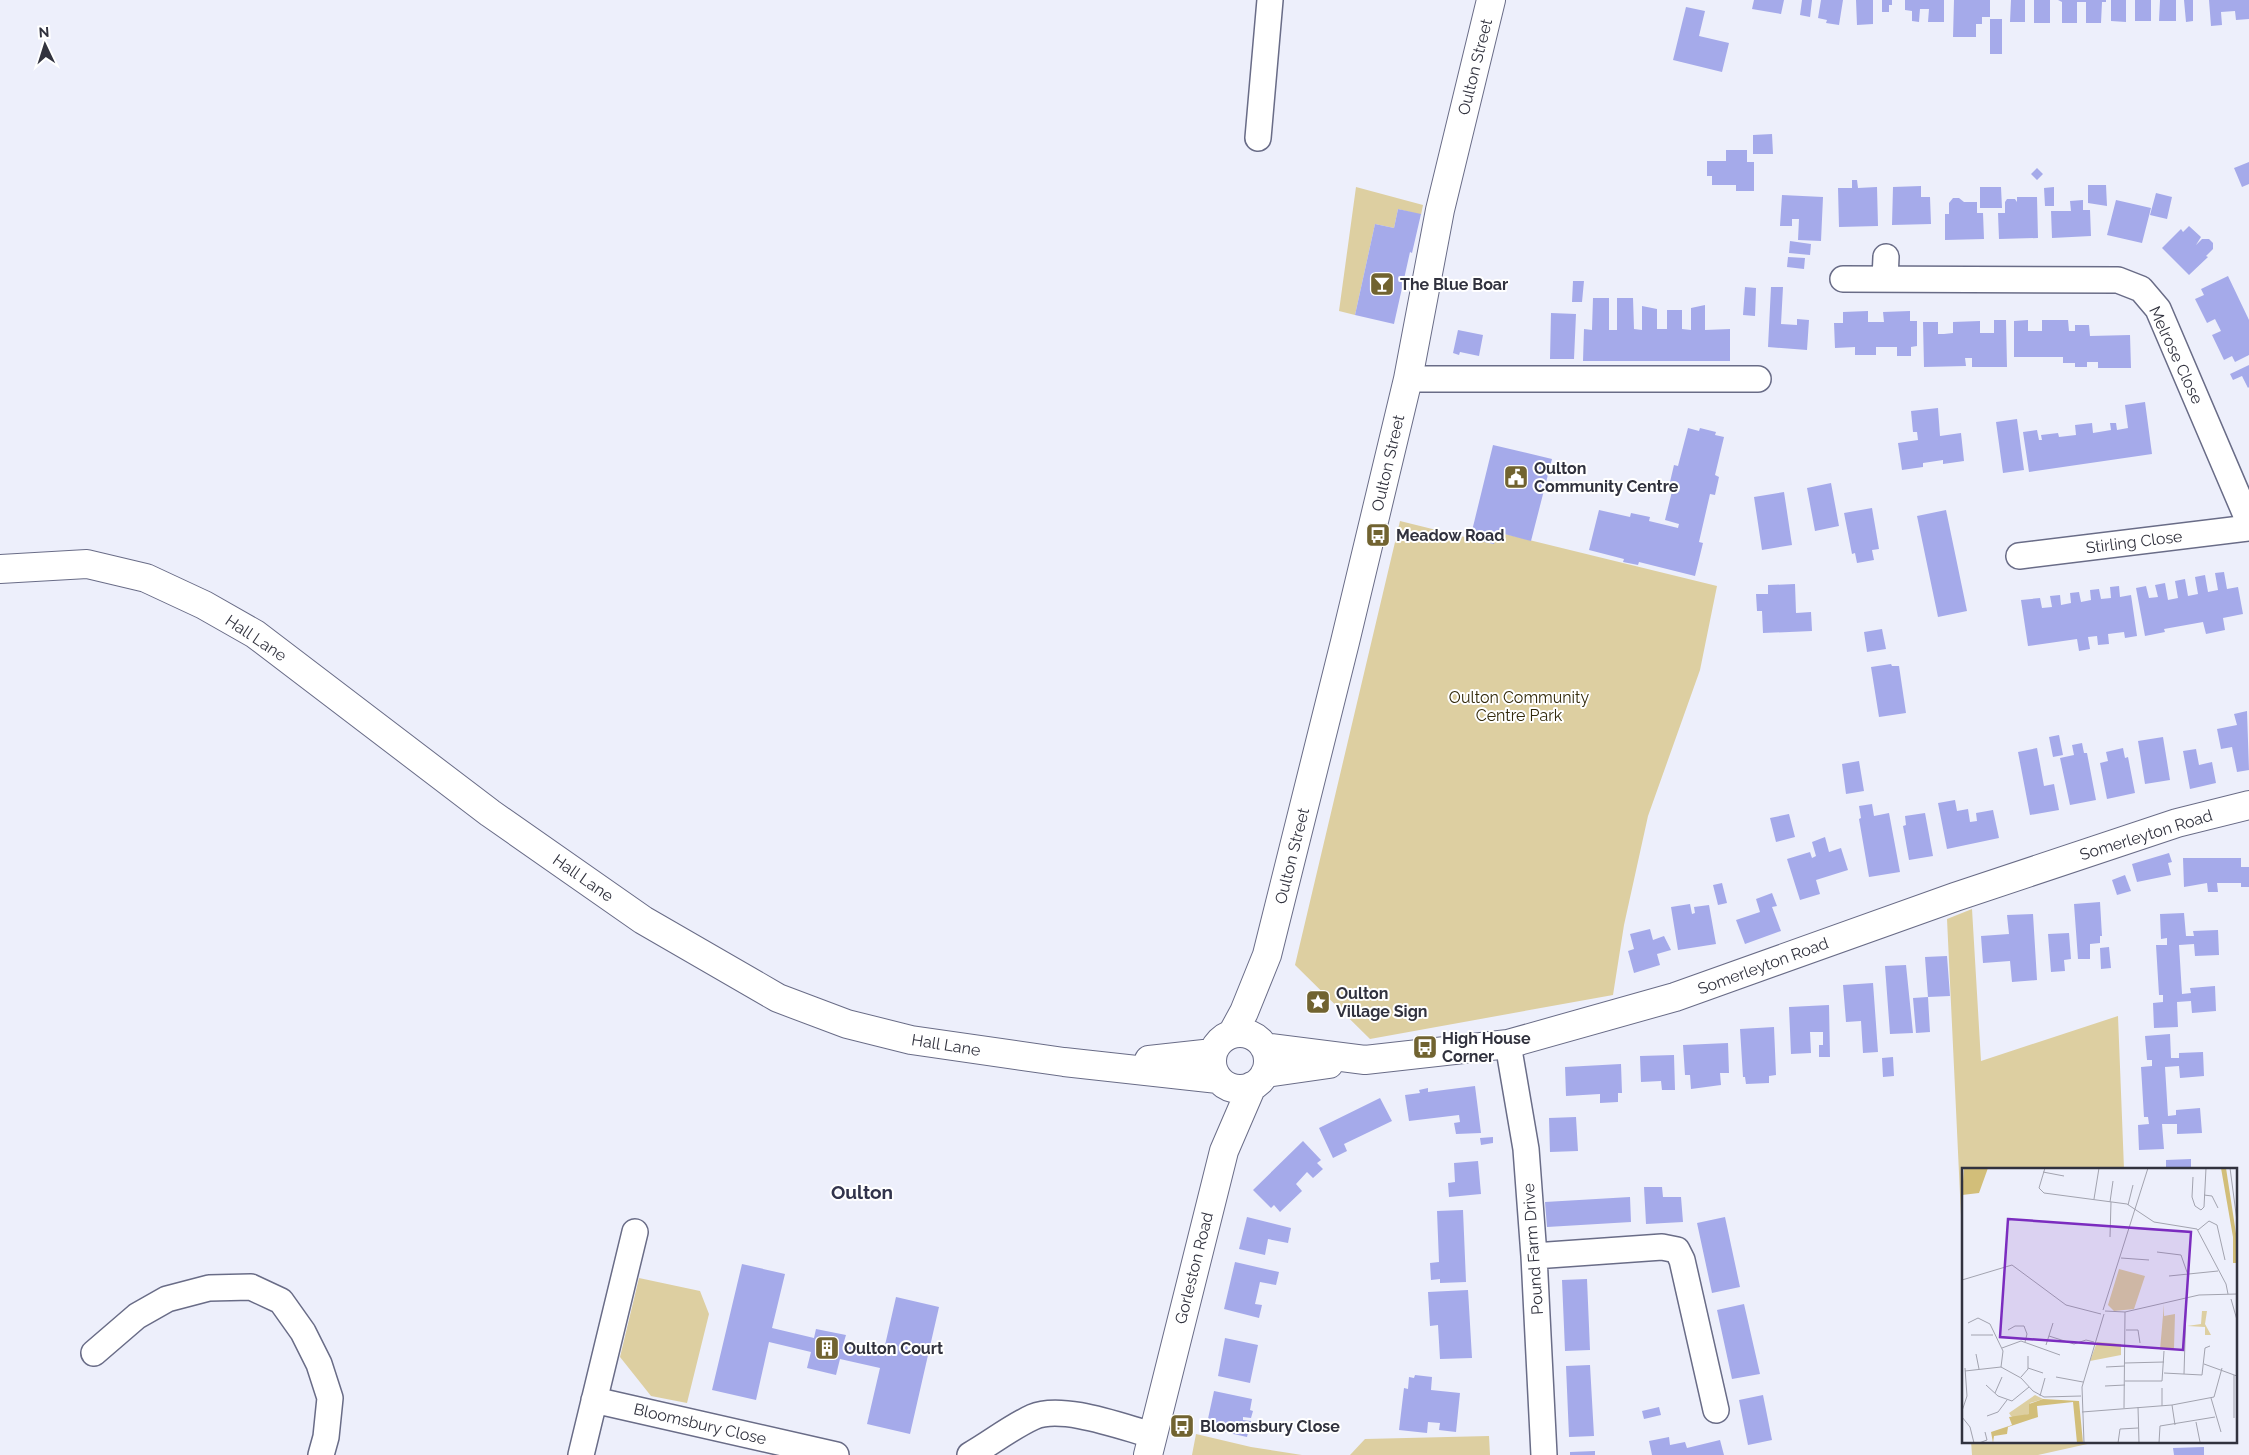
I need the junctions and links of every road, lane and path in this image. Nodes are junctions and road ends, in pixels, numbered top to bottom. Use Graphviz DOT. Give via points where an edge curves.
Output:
graph roads {
  1 [pos="1270,0"];
  2 [pos="1491,0"];
  3 [pos="1258,138"];
  4 [pos="1843,279"];
  5 [pos="1408,379"];
  6 [pos="1758,379"];
  7 [pos="2249,522"];
  8 [pos="2249,528"];
  9 [pos="2019,556"];
  10 [pos="0,569"];
  11 [pos="2249,805"];
  12 [pos="1508,1044"];
  13 [pos="1254,1056"];
  14 [pos="1218,1071"];
  15 [pos="1224,1151"];
  16 [pos="635,1232"];
  17 [pos="1534,1256"];
  18 [pos="94,1353"];
  19 [pos="594,1400"];
  20 [pos="1716,1410"];
  21 [pos="1150,1445"];
  22 [pos="321,1455"];
  23 [pos="581,1455"];
  24 [pos="836,1455"];
  25 [pos="970,1455"];
  26 [pos="1544,1455"];
  1 -- 3 [label="street"];
  2 -- 5 [label="main road, Oulton Street" via="1440,210"];
  4 -- 7 [label="street, Melrose Close" via="1886,268 2118,280 2141,289 2158,309"];
  5 -- 6 [label="street"];
  5 -- 13 [label="main road, Oulton Street" via="1267,955"];
  8 -- 9 [label="street, Stirling Close"];
  10 -- 14 [label="main road, Hall Lane" via="88,564 146,578 204,605 255,634 490,813 643,920 778,998 847,1024 911,1040 1064,1062"];
  11 -- 12 [label="main road, Somerleyton Road" via="2177,823 1955,897 1675,997"];
  12 -- 13 [label="main road, Somerleyton Road" via="1365,1060"];
  12 -- 17 [label="street, Pound Farm Drive" via="1526,1149"];
  13 -- 14 [label="main road, Somerleyton Road" via="1234,1088"];
  13 -- 14 [label="main road" via="1217,1044"];
  13 -- 15 [label="main road, Gorleston Road"];
  14 -- 15 [label="main road"];
  15 -- 21 [label="main road, Gorleston Road"];
  16 -- 19 [label="street"];
  17 -- 20 [label="street" via="1662,1247 1677,1250"];
  17 -- 26 [label="street, Pound Farm Drive"];
  18 -- 22 [label="street" via="137,1316 167,1300 209,1288 251,1287 280,1300 320,1364 330,1398"];
  19 -- 23 [label="street"];
  19 -- 24 [label="street, Bloomsbury Close"];
  21 -- 25 [label="street" via="1076,1416 1054,1413 1034,1416"];
}
